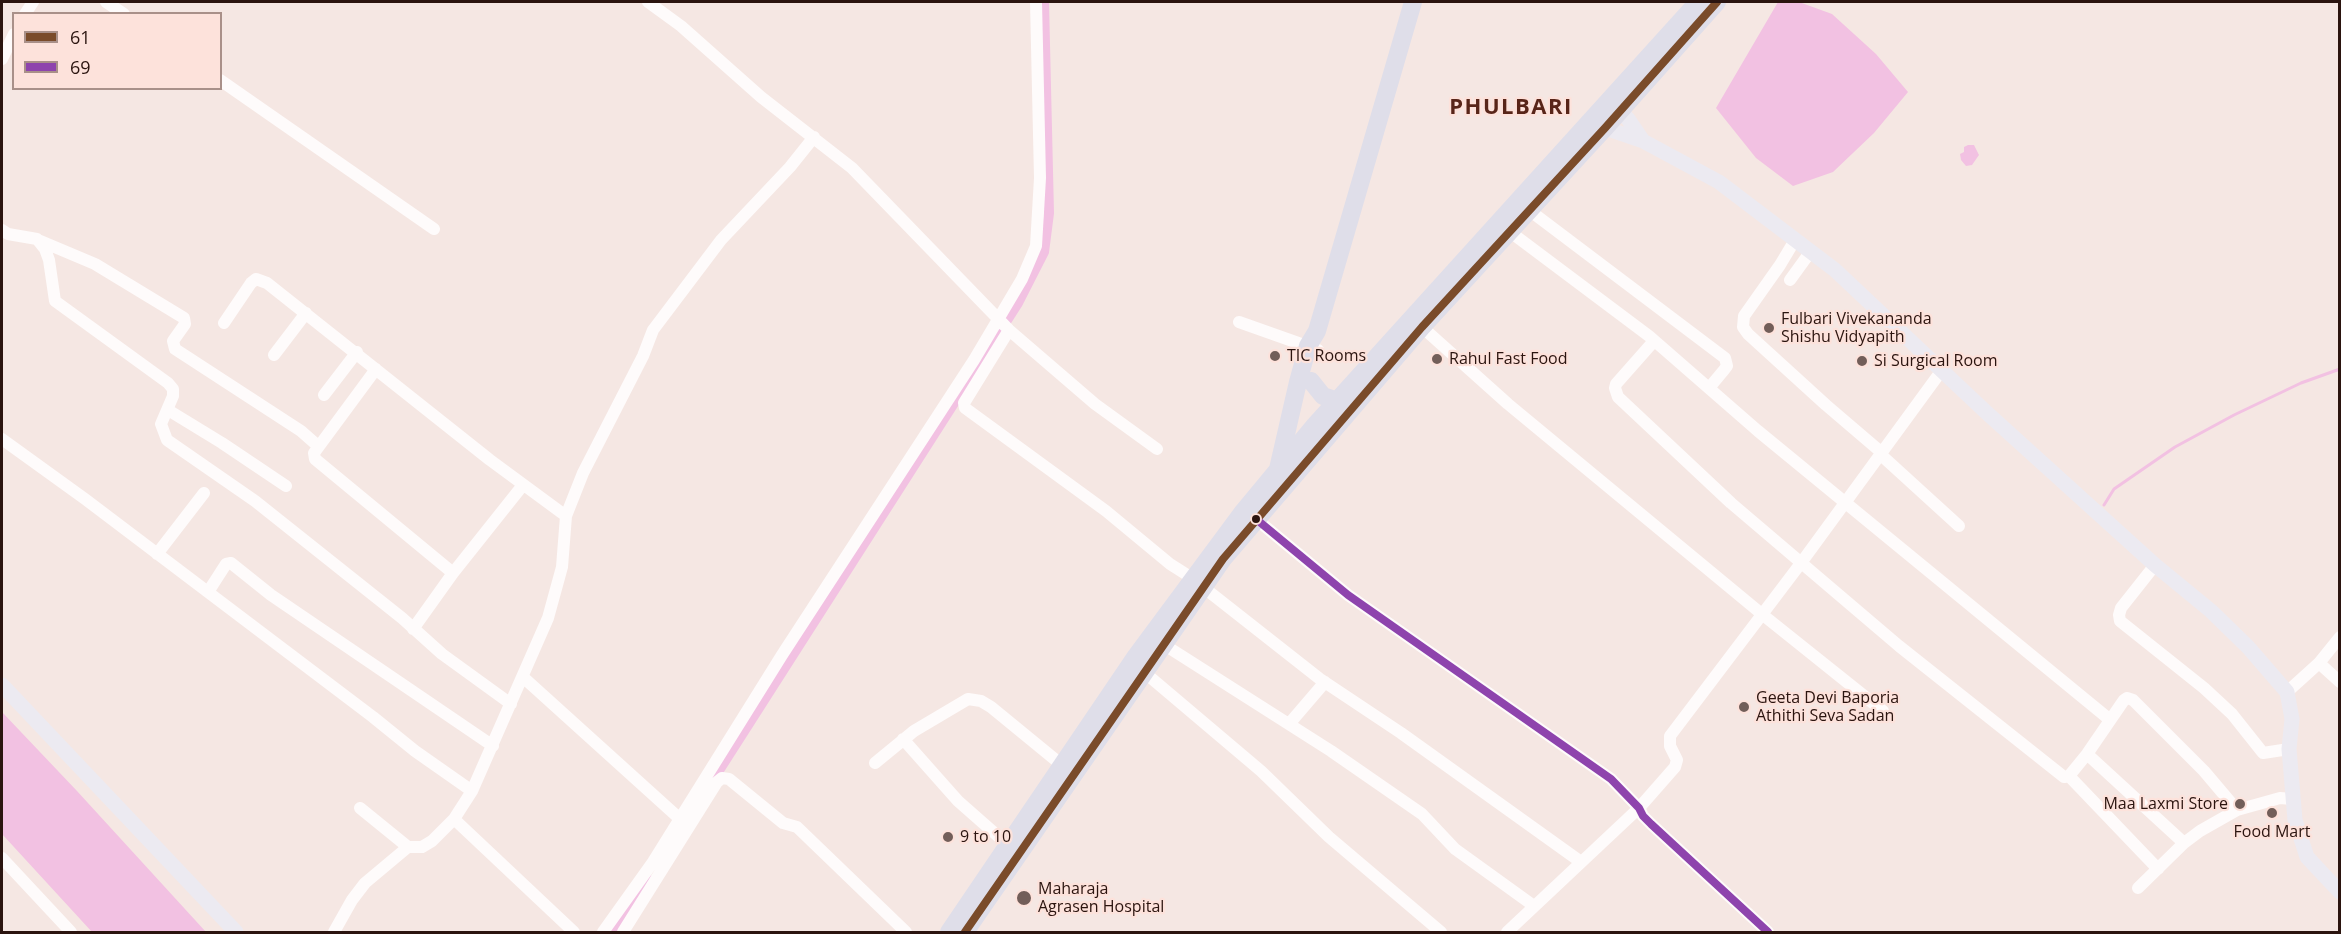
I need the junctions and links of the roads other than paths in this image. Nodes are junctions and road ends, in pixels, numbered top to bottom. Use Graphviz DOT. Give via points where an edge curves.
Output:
graph roads {
  1 [pos="106,2"];
  2 [pos="648,2"];
  3 [pos="1036,2"];
  4 [pos="1413,2"];
  5 [pos="1698,2"];
  6 [pos="1718,2"];
  7 [pos="121,12"];
  8 [pos="12,38"];
  9 [pos="2,59"];
  10 [pos="222,81"];
  11 [pos="1613,106"];
  12 [pos="1599,123"];
  13 [pos="814,137"];
  14 [pos="1643,141"];
  15 [pos="1529,210"];
  16 [pos="434,229"];
  17 [pos="2,230"];
  18 [pos="1509,231"];
  19 [pos="37,239"];
  20 [pos="1795,240"];
  21 [pos="1811,251"];
  22 [pos="1790,280"];
  23 [pos="306,313"];
  24 [pos="998,320"];
  25 [pos="1239,322"];
  26 [pos="224,323"];
  27 [pos="1422,327"];
  28 [pos="1009,330"];
  29 [pos="1654,341"];
  30 [pos="1315,342"];
  31 [pos="357,352"];
  32 [pos="274,355"];
  33 [pos="376,369"];
  34 [pos="1942,370"];
  35 [pos="1311,381"];
  36 [pos="1709,388"];
  37 [pos="324,395"];
  38 [pos="1338,401"];
  39 [pos="168,410"];
  40 [pos="2,439"];
  41 [pos="318,446"];
  42 [pos="1157,449"];
  43 [pos="1294,451"];
  44 [pos="1881,453"];
  45 [pos="1285,474"];
  46 [pos="524,484"];
  47 [pos="286,486"];
  48 [pos="204,493"];
  49 [pos="1845,502"];
  50 [pos="566,516"];
  51 [pos="1256,519"];
  52 [pos="1959,526"];
  53 [pos="157,554"];
  54 [pos="1801,562"];
  55 [pos="2155,565"];
  56 [pos="453,573"];
  57 [pos="1197,583"];
  58 [pos="208,592"];
  59 [pos="1763,615"];
  60 [pos="413,629"];
  61 [pos="2340,637"];
  62 [pos="1163,645"];
  63 [pos="2319,663"];
  64 [pos="1144,672"];
  65 [pos="524,678"];
  66 [pos="1325,682"];
  67 [pos="2340,682"];
  68 [pos="2,685"];
  69 [pos="2287,692"];
  70 [pos="511,704"];
  71 [pos="1883,711"];
  72 [pos="2109,719"];
  73 [pos="1289,724"];
  74 [pos="903,739"];
  75 [pos="493,746"];
  76 [pos="2289,749"];
  77 [pos="2087,754"];
  78 [pos="875,763"];
  79 [pos="1063,766"];
  80 [pos="2069,776"];
  81 [pos="472,791"];
  82 [pos="2292,799"];
  83 [pos="360,807"];
  84 [pos="1639,808"];
  85 [pos="2237,810"];
  86 [pos="454,819"];
  87 [pos="680,819"];
  88 [pos="2184,843"];
  89 [pos="1008,846"];
  90 [pos="408,847"];
  91 [pos="2,858"];
  92 [pos="1581,862"];
  93 [pos="2158,869"];
  94 [pos="2138,888"];
  95 [pos="2340,892"];
  96 [pos="1534,906"];
  97 [pos="71,933"];
  98 [pos="236,933"];
  99 [pos="334,933"];
  100 [pos="574,933"];
  101 [pos="603,933"];
  102 [pos="623,933"];
  103 [pos="906,933"];
  104 [pos="949,933"];
  105 [pos="965,933"];
  106 [pos="1441,933"];
  107 [pos="1507,933"];
  108 [pos="1768,933"];
  1 -- 7 [label="street"];
  2 -- 13 [label="street"];
  3 -- 24 [label="street" via="1040,168 1036,246"];
  4 -- 30 [label="highway"];
  5 -- 11 [label="highway"];
  6 -- 11 [label="highway"];
  8 -- 9 [label="street"];
  10 -- 16 [label="street"];
  11 -- 12 [label="highway"];
  11 -- 14 [label="main road"];
  12 -- 14 [label="main road"];
  12 -- 15 [label="highway"];
  12 -- 38 [label="highway"];
  13 -- 24 [label="street" via="852,168"];
  13 -- 50 [label="street" via="721,240 653,330"];
  14 -- 20 [label="main road" via="1719,182"];
  15 -- 18 [label="highway"];
  15 -- 36 [label="street" via="1725,358 1724,370"];
  17 -- 19 [label="street"];
  18 -- 27 [label="highway"];
  18 -- 29 [label="street"];
  19 -- 39 [label="street" via="49,260 55,301 168,383 173,396"];
  19 -- 41 [label="street" via="95,264 184,318 173,341 176,349"];
  20 -- 21 [label="main road"];
  20 -- 44 [label="street" via="1744,316 1743,327"];
  21 -- 22 [label="street"];
  21 -- 34 [label="main road"];
  23 -- 26 [label="street" via="256,279"];
  23 -- 31 [label="street"];
  23 -- 32 [label="street"];
  24 -- 28 [label="street"];
  24 -- 87 [label="street"];
  25 -- 30 [label="street"];
  27 -- 45 [label="highway"];
  27 -- 59 [label="street" via="1508,404"];
  28 -- 42 [label="street" via="1095,404"];
  28 -- 57 [label="street" via="964,403 965,408"];
  29 -- 36 [label="street"];
  29 -- 54 [label="street" via="1616,384 1618,398"];
  30 -- 35 [label="highway"];
  30 -- 45 [label="highway" via="1282,444"];
  31 -- 33 [label="street"];
  31 -- 37 [label="street"];
  33 -- 41 [label="street"];
  33 -- 46 [label="street"];
  34 -- 44 [label="street"];
  34 -- 55 [label="main road"];
  35 -- 38 [label="highway" via="1323,396"];
  35 -- 43 [label="highway"];
  36 -- 49 [label="street"];
  38 -- 43 [label="highway"];
  39 -- 47 [label="street"];
  39 -- 60 [label="street" via="161,424 167,440 255,501"];
  40 -- 53 [label="street"];
  41 -- 56 [label="street" via="315,459"];
  43 -- 45 [label="highway"];
  44 -- 49 [label="street"];
  44 -- 52 [label="street"];
  45 -- 51 [label="highway" via="1277,495"];
  45 -- 57 [label="highway" via="1225,534"];
  46 -- 50 [label="street"];
  46 -- 56 [label="street"];
  48 -- 53 [label="street"];
  49 -- 54 [label="street"];
  49 -- 72 [label="street"];
  50 -- 65 [label="street" via="562,567 553,602"];
  51 -- 57 [label="highway"];
  51 -- 84 [label="street" via="1348,595 1611,778"];
  53 -- 58 [label="street"];
  54 -- 59 [label="street"];
  54 -- 80 [label="street" via="1899,646 2062,776"];
  55 -- 69 [label="main road" via="2218,618"];
  55 -- 76 [label="street" via="2121,608 2120,621 2218,701 2263,753"];
  56 -- 60 [label="street"];
  57 -- 62 [label="highway"];
  57 -- 66 [label="street"];
  57 -- 79 [label="highway" via="1136,656"];
  58 -- 75 [label="street" via="226,564 231,563 271,596"];
  58 -- 81 [label="street"];
  59 -- 71 [label="street"];
  59 -- 84 [label="street" via="1670,736 1677,764"];
  60 -- 70 [label="street" via="460,669"];
  61 -- 63 [label="street"];
  62 -- 64 [label="highway"];
  62 -- 73 [label="street"];
  63 -- 67 [label="street"];
  63 -- 69 [label="street"];
  64 -- 105 [label="highway"];
  64 -- 106 [label="street"];
  65 -- 70 [label="street"];
  65 -- 87 [label="street"];
  66 -- 73 [label="street"];
  66 -- 92 [label="street"];
  68 -- 98 [label="main road"];
  69 -- 76 [label="main road" via="2292,719"];
  70 -- 75 [label="street"];
  72 -- 77 [label="street"];
  72 -- 85 [label="street" via="2124,700 2133,700"];
  73 -- 96 [label="street" via="1422,814 1455,849"];
  74 -- 78 [label="street"];
  74 -- 79 [label="street" via="968,699 981,701"];
  74 -- 89 [label="street" via="958,801"];
  75 -- 81 [label="street"];
  76 -- 82 [label="main road"];
  77 -- 80 [label="street"];
  77 -- 88 [label="street"];
  79 -- 89 [label="highway"];
  80 -- 93 [label="street"];
  81 -- 86 [label="street"];
  82 -- 85 [label="street" via="2280,798"];
  82 -- 95 [label="main road" via="2307,856"];
  83 -- 90 [label="street"];
  84 -- 92 [label="street"];
  84 -- 108 [label="street" via="1651,824"];
  85 -- 88 [label="street"];
  86 -- 90 [label="street" via="432,842"];
  86 -- 100 [label="street"];
  87 -- 101 [label="street"];
  88 -- 93 [label="street"];
  89 -- 104 [label="highway"];
  90 -- 99 [label="street" via="365,883"];
  91 -- 97 [label="street"];
  92 -- 96 [label="street"];
  93 -- 94 [label="street"];
  96 -- 107 [label="street"];
  102 -- 103 [label="street" via="722,778 729,779 783,823 797,827"];
}
